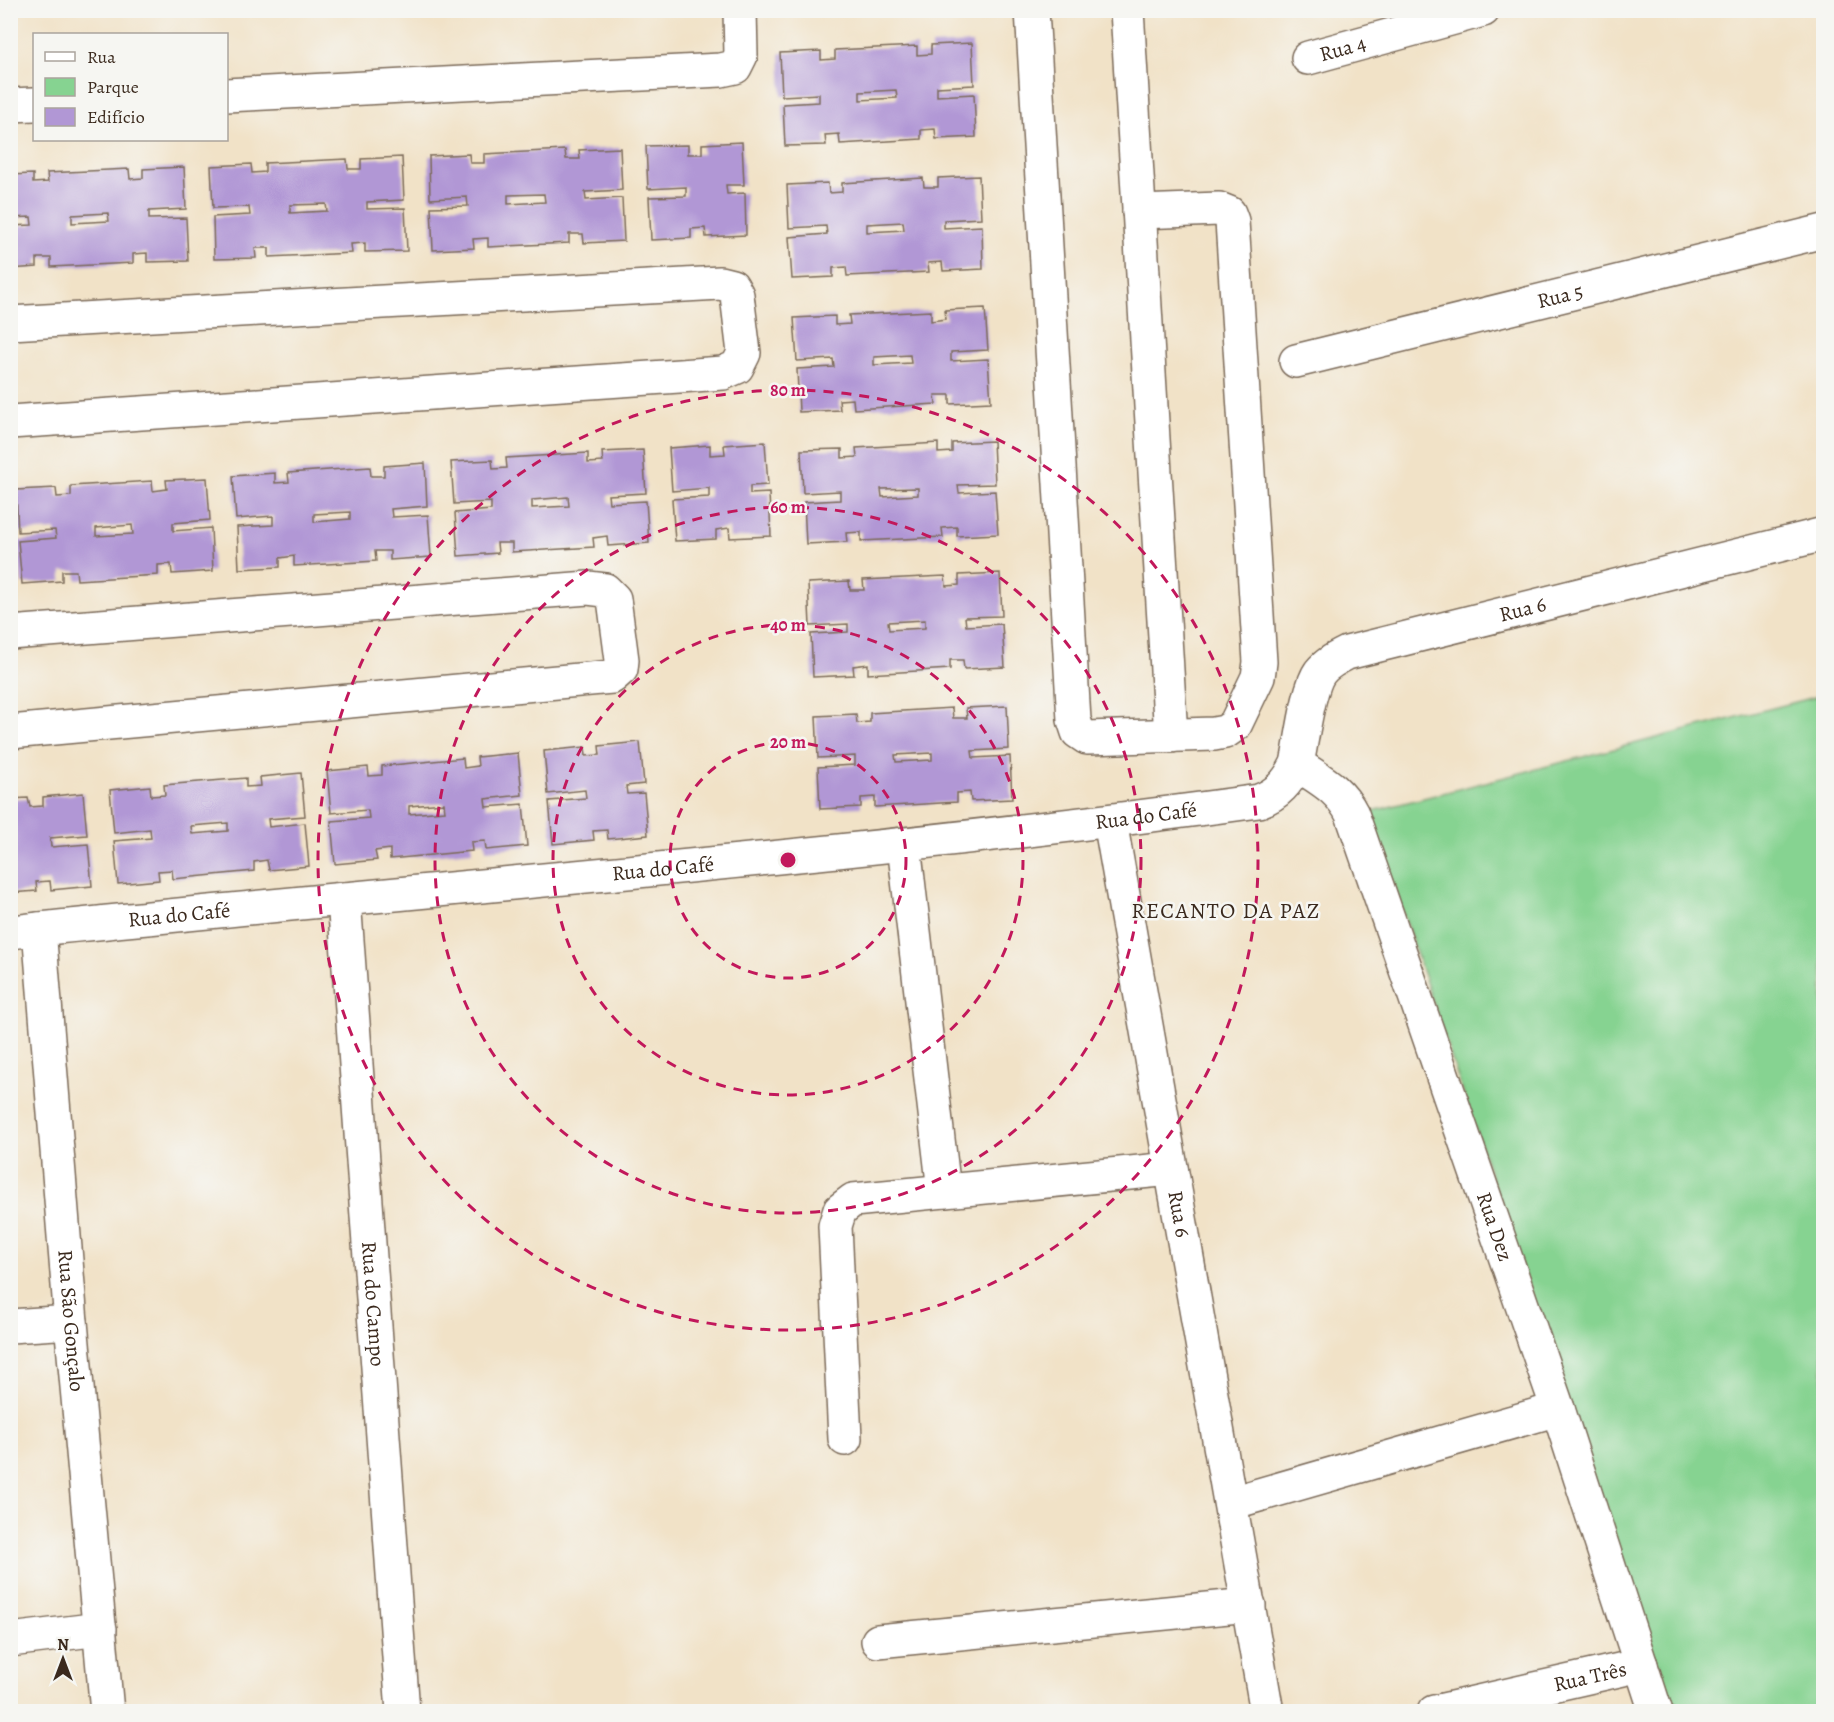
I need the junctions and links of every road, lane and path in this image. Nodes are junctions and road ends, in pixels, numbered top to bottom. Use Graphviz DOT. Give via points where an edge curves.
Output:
graph roads {
  1 [pos="740,10"];
  2 [pos="1032,10"];
  3 [pos="1127,10"];
  4 [pos="1483,10"];
  5 [pos="1308,58"];
  6 [pos="228,95"];
  7 [pos="33,104"];
  8 [pos="10,105"];
  9 [pos="1139,212"];
  10 [pos="1824,231"];
  11 [pos="10,323"];
  12 [pos="1296,361"];
  13 [pos="10,422"];
  14 [pos="1824,534"];
  15 [pos="10,633"];
  16 [pos="10,732"];
  17 [pos="1171,736"];
  18 [pos="1297,764"];
  19 [pos="1110,821"];
  20 [pos="904,845"];
  21 [pos="345,899"];
  22 [pos="25,930"];
  23 [pos="1171,1169"];
  24 [pos="944,1191"];
  25 [pos="71,1322"];
  26 [pos="10,1326"];
  27 [pos="1558,1409"];
  28 [pos="845,1439"];
  29 [pos="1231,1503"];
  30 [pos="1249,1605"];
  31 [pos="100,1629"];
  32 [pos="10,1640"];
  33 [pos="878,1641"];
  34 [pos="1641,1665"];
  35 [pos="107,1712"];
  36 [pos="403,1712"];
  37 [pos="1267,1712"];
  38 [pos="1434,1712"];
  39 [pos="1656,1712"];
  1 -- 6 [label="street" via="741,55 735,67 721,70"];
  2 -- 17 [label="street" via="1074,720 1078,732 1087,738"];
  3 -- 9 [label="street"];
  4 -- 5 [label="street, Rua 4"];
  7 -- 8 [label="street"];
  9 -- 17 [label="street"];
  9 -- 17 [label="street" via="1219,209 1229,213 1232,221 1255,578 1258,677 1235,725 1214,734"];
  10 -- 12 [label="street, Rua 5"];
  11 -- 13 [label="street" via="720,283 732,286 737,295 744,353 737,367 723,373"];
  14 -- 18 [label="street, Rua 6" via="1347,653 1330,662 1313,682"];
  15 -- 16 [label="street" via="588,588 604,590 614,599 621,669 612,677"];
  18 -- 19 [label="street, Rua do Café" via="1283,787 1258,801"];
  18 -- 27 [label="street, Rua Dez" via="1344,799 1352,814"];
  19 -- 20 [label="street, Rua do Café"];
  19 -- 23 [label="street, Rua 6"];
  20 -- 21 [label="street, Rua do Café"];
  20 -- 24 [label="street"];
  21 -- 22 [label="street, Rua do Café"];
  21 -- 36 [label="street, Rua do Campo"];
  22 -- 25 [label="street, Rua São Gonçalo"];
  23 -- 24 [label="street"];
  23 -- 29 [label="street, Rua 6"];
  24 -- 28 [label="street" via="853,1200 840,1210 835,1226"];
  25 -- 26 [label="street"];
  25 -- 31 [label="street, Rua São Gonçalo"];
  27 -- 29 [label="street"];
  27 -- 34 [label="street, Rua Dez"];
  29 -- 30 [label="street, Rua 6"];
  30 -- 33 [label="street"];
  30 -- 37 [label="street, Rua 6"];
  31 -- 32 [label="street"];
  31 -- 35 [label="street, Rua São Gonçalo"];
  34 -- 38 [label="street, Rua Três"];
  34 -- 39 [label="street, Rua Dez"];
}
